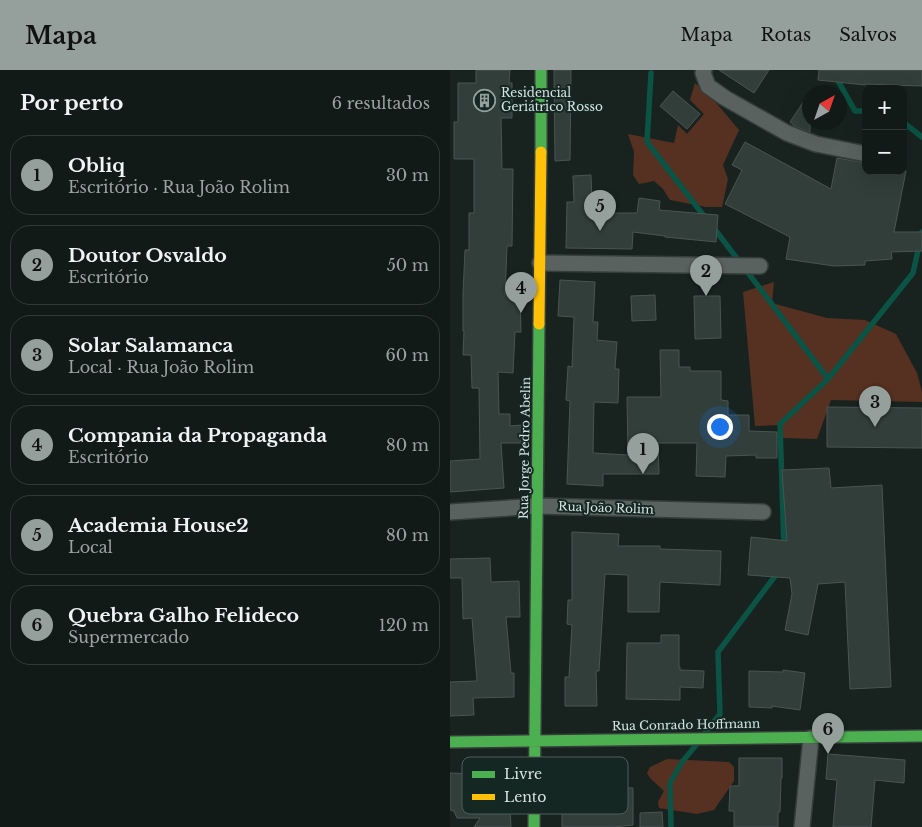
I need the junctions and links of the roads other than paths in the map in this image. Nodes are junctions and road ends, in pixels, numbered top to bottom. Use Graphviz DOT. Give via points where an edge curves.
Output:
graph roads {
  1 [pos="541,70"];
  2 [pos="704,70"];
  3 [pos="862,153"];
  4 [pos="540,263"];
  5 [pos="760,266"];
  6 [pos="538,506"];
  7 [pos="450,512"];
  8 [pos="763,512"];
  9 [pos="922,736"];
  10 [pos="811,738"];
  11 [pos="535,741"];
  12 [pos="450,742"];
  13 [pos="535,757"];
  14 [pos="534,814"];
  15 [pos="534,827"];
  16 [pos="802,827"];
  1 -- 4 [label="street, Rua Jorge Pedro Abelin"];
  2 -- 3 [label="street" via="708,86 787,133 816,144"];
  4 -- 5 [label="street"];
  4 -- 6 [label="street, Rua Jorge Pedro Abelin"];
  6 -- 7 [label="street, Rua João Rolim"];
  6 -- 8 [label="street, Rua João Rolim"];
  6 -- 11 [label="street, Rua Jorge Pedro Abelin"];
  9 -- 10 [label="street, Rua Conrado Hoffmann"];
  10 -- 11 [label="street, Rua Conrado Hoffmann"];
  10 -- 16 [label="street"];
  11 -- 12 [label="street, Rua Conrado Hoffmann"];
  11 -- 13 [label="street, Rua Jorge Pedro Abelin"];
  14 -- 15 [label="street, Rua Jorge Pedro Abelin"];
}
